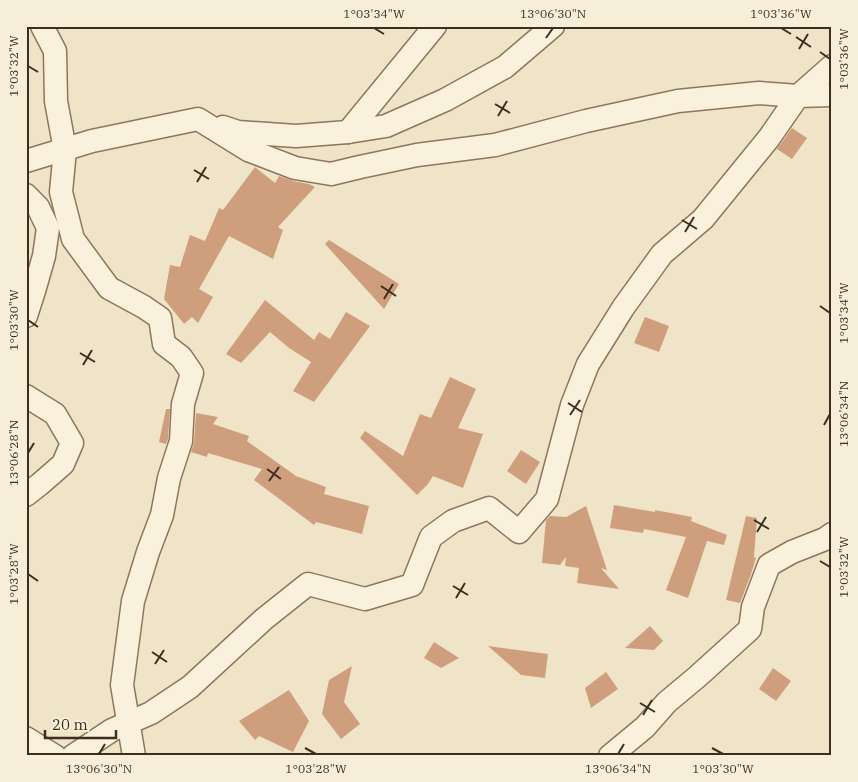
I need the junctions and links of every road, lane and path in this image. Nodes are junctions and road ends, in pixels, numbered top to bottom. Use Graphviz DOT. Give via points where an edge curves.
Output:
graph roads {
  1 [pos="42,26"];
  2 [pos="435,26"];
  3 [pos="554,26"];
  4 [pos="832,66"];
  5 [pos="832,95"];
  6 [pos="798,96"];
  7 [pos="198,119"];
  8 [pos="348,132"];
  9 [pos="65,150"];
  10 [pos="26,161"];
  11 [pos="26,195"];
  12 [pos="26,316"];
  13 [pos="26,396"];
  14 [pos="26,495"];
  15 [pos="832,534"];
  16 [pos="128,723"];
  17 [pos="26,738"];
  18 [pos="55,756"];
  19 [pos="73,756"];
  20 [pos="134,756"];
  21 [pos="610,756"];
  1 -- 9 [label="street" via="55,51 56,102"];
  2 -- 8 [label="street"];
  3 -- 8 [label="street" via="505,67 445,100 386,126"];
  4 -- 6 [label="street"];
  5 -- 6 [label="street"];
  6 -- 7 [label="street" via="759,93 678,101 495,145 417,155 331,174 295,168 248,150"];
  6 -- 16 [label="street" via="769,138 709,212 662,254 623,308 588,364 572,405 547,498 520,532 490,508 453,521 431,537 412,585 365,598 308,584 264,619 190,687 151,713"];
  7 -- 8 [label="street" via="238,132 296,136"];
  7 -- 9 [label="street" via="92,140"];
  9 -- 10 [label="street"];
  9 -- 16 [label="street" via="61,192 73,239 109,288 160,318 164,344 181,357 192,372 184,404 181,441 162,515 132,601 122,685"];
  11 -- 12 [label="street" via="38,206 48,228 44,256"];
  13 -- 14 [label="street" via="55,414 72,443 63,464"];
  15 -- 21 [label="street" via="769,565 753,607 750,629"];
  16 -- 19 [label="street"];
  16 -- 20 [label="street"];
  17 -- 18 [label="street"];
}
